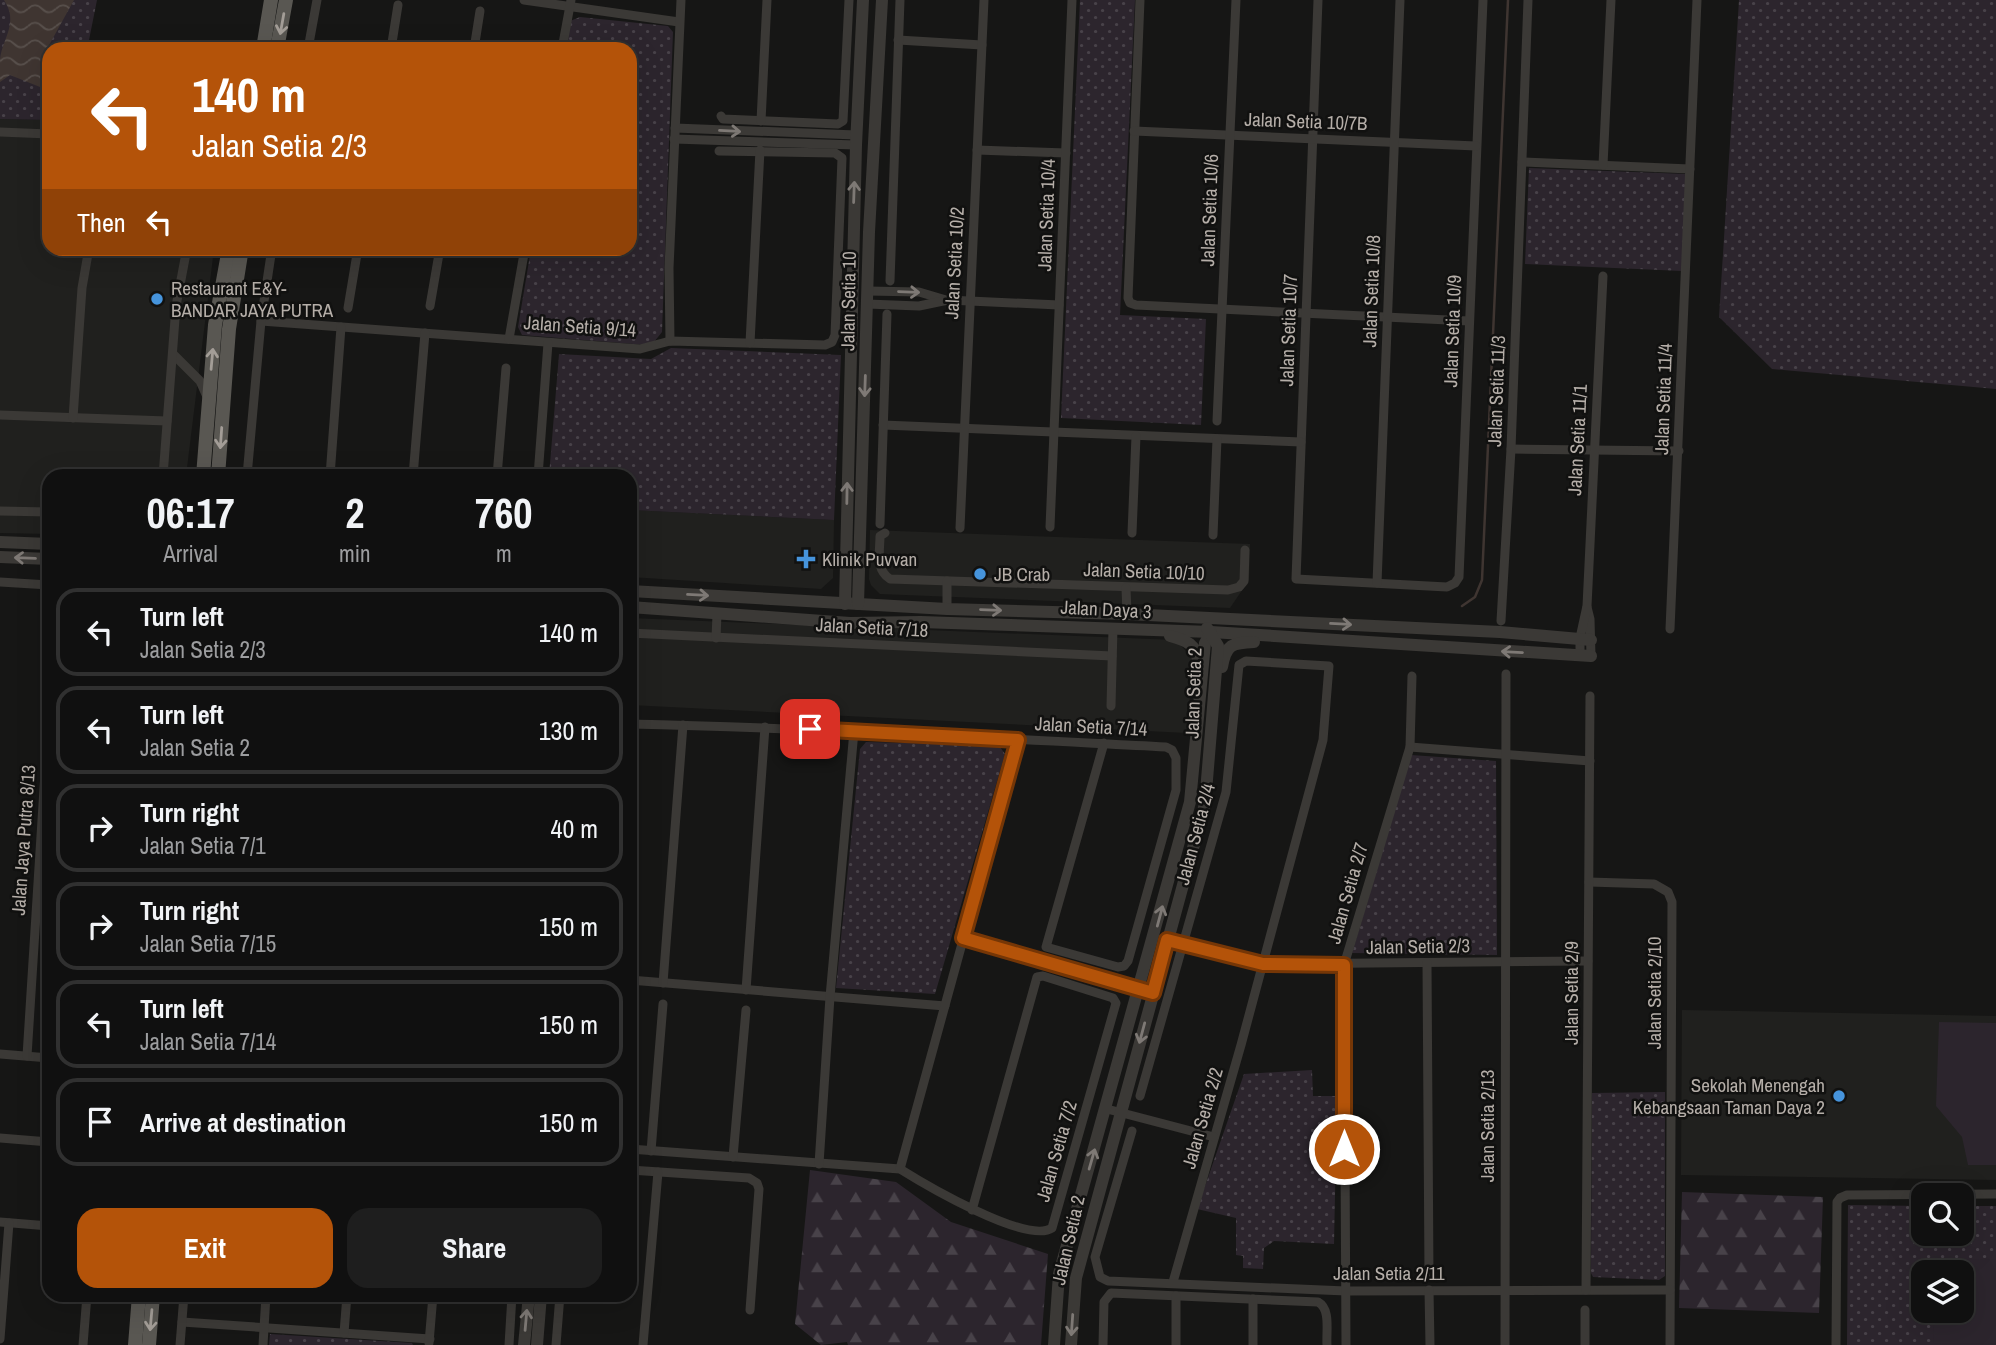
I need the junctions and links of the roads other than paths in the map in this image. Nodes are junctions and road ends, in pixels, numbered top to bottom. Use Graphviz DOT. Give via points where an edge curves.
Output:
graph roads {
  1 [pos="271,0"];
  2 [pos="286,0"];
  3 [pos="317,0"];
  4 [pos="524,0"];
  5 [pos="681,0"];
  6 [pos="768,0"];
  7 [pos="849,0"];
  8 [pos="863,0"];
  9 [pos="882,0"];
  10 [pos="900,0"];
  11 [pos="984,0"];
  12 [pos="1072,0"];
  13 [pos="1140,0"];
  14 [pos="1236,0"];
  15 [pos="1318,0"];
  16 [pos="1399,0"];
  17 [pos="1483,0"];
  18 [pos="1528,0"];
  19 [pos="1611,0"];
  20 [pos="1697,0"];
  21 [pos="570,4"];
  22 [pos="398,5"];
  23 [pos="480,11"];
  24 [pos="679,22"];
  25 [pos="898,40"];
  26 [pos="264,42"];
  27 [pos="279,42"];
  28 [pos="309,42"];
  29 [pos="392,42"];
  30 [pos="475,42"];
  31 [pos="563,42"];
  32 [pos="982,45"];
  33 [pos="878,57"];
  34 [pos="721,116"];
  35 [pos="761,121"];
  36 [pos="675,128"];
  37 [pos="1134,131"];
  38 [pos="0,132"];
  39 [pos="42,134"];
  40 [pos="1230,135"];
  41 [pos="674,139"];
  42 [pos="1313,139"];
  43 [pos="858,140"];
  44 [pos="1394,142"];
  45 [pos="1476,146"];
  46 [pos="719,150"];
  47 [pos="760,150"];
  48 [pos="977,150"];
  49 [pos="1066,152"];
  50 [pos="1522,162"];
  51 [pos="1603,165"];
  52 [pos="1690,169"];
  53 [pos="853,223"];
  54 [pos="869,232"];
  55 [pos="88,256"];
  56 [pos="185,256"];
  57 [pos="228,256"];
  58 [pos="241,256"];
  59 [pos="271,256"];
  60 [pos="357,256"];
  61 [pos="439,256"];
  62 [pos="524,256"];
  63 [pos="1603,276"];
  64 [pos="890,281"];
  65 [pos="867,298"];
  66 [pos="948,300"];
  67 [pos="970,301"];
  68 [pos="430,306"];
  69 [pos="1059,306"];
  70 [pos="348,309"];
  71 [pos="1222,309"];
  72 [pos="1306,313"];
  73 [pos="887,314"];
  74 [pos="1388,317"];
  75 [pos="261,321"];
  76 [pos="1469,321"];
  77 [pos="341,327"];
  78 [pos="425,333"];
  79 [pos="509,339"];
  80 [pos="670,341"];
  81 [pos="548,342"];
  82 [pos="750,343"];
  83 [pos="173,354"];
  84 [pos="506,368"];
  85 [pos="849,380"];
  86 [pos="209,400"];
  87 [pos="0,415"];
  88 [pos="73,418"];
  89 [pos="167,421"];
  90 [pos="1217,421"];
  91 [pos="883,425"];
  92 [pos="965,429"];
  93 [pos="1054,432"];
  94 [pos="1136,436"];
  95 [pos="1217,439"];
  96 [pos="1301,442"];
  97 [pos="1511,449"];
  98 [pos="1594,450"];
  99 [pos="1679,451"];
  100 [pos="164,469"];
  101 [pos="204,469"];
  102 [pos="219,469"];
  103 [pos="248,469"];
  104 [pos="331,469"];
  105 [pos="414,469"];
  106 [pos="498,469"];
  107 [pos="539,469"];
  108 [pos="0,511"];
  109 [pos="42,512"];
  110 [pos="1050,527"];
  111 [pos="960,528"];
  112 [pos="1132,533"];
  113 [pos="1213,535"];
  114 [pos="0,542"];
  115 [pos="42,544"];
  116 [pos="1245,550"];
  117 [pos="0,557"];
  118 [pos="42,559"];
  119 [pos="852,562"];
  120 [pos="947,581"];
  121 [pos="0,582"];
  122 [pos="1377,583"];
  123 [pos="42,585"];
  124 [pos="1126,588"];
  125 [pos="637,591"];
  126 [pos="790,601"];
  127 [pos="899,605"];
  128 [pos="851,606"];
  129 [pos="947,608"];
  130 [pos="637,609"];
  131 [pos="717,614"];
  132 [pos="1126,614"];
  133 [pos="783,616"];
  134 [pos="1501,621"];
  135 [pos="921,622"];
  136 [pos="1315,623"];
  137 [pos="1113,628"];
  138 [pos="1670,629"];
  139 [pos="1151,631"];
  140 [pos="1211,632"];
  141 [pos="637,633"];
  142 [pos="716,638"];
  143 [pos="1586,639"];
  144 [pos="1314,640"];
  145 [pos="1112,656"];
  146 [pos="1585,656"];
  147 [pos="1329,666"];
  148 [pos="1506,674"];
  149 [pos="1412,676"];
  150 [pos="1590,696"];
  151 [pos="1111,706"];
  152 [pos="637,724"];
  153 [pos="683,725"];
  154 [pos="765,727"];
  155 [pos="1199,727"];
  156 [pos="1212,727"];
  157 [pos="854,731"];
  158 [pos="1018,740"];
  159 [pos="1104,743"];
  160 [pos="1410,747"];
  161 [pos="1506,754"];
  162 [pos="1590,761"];
  163 [pos="42,820"];
  164 [pos="1589,882"];
  165 [pos="963,938"];
  166 [pos="1167,940"];
  167 [pos="1184,944"];
  168 [pos="1588,961"];
  169 [pos="1505,962"];
  170 [pos="1263,964"];
  171 [pos="1427,964"];
  172 [pos="1344,965"];
  173 [pos="637,981"];
  174 [pos="663,983"];
  175 [pos="746,990"];
  176 [pos="1147,991"];
  177 [pos="831,997"];
  178 [pos="663,1004"];
  179 [pos="945,1006"];
  180 [pos="746,1010"];
  181 [pos="0,1054"];
  182 [pos="27,1056"];
  183 [pos="42,1057"];
  184 [pos="1140,1096"];
  185 [pos="1107,1109"];
  186 [pos="1121,1112"];
  187 [pos="1132,1131"];
  188 [pos="1214,1137"];
  189 [pos="0,1138"];
  190 [pos="42,1141"];
  191 [pos="637,1150"];
  192 [pos="651,1151"];
  193 [pos="733,1157"];
  194 [pos="819,1164"];
  195 [pos="900,1169"];
  196 [pos="637,1170"];
  197 [pos="658,1172"];
  198 [pos="1996,1194"];
  199 [pos="972,1210"];
  200 [pos="4,1222"];
  201 [pos="42,1225"];
  202 [pos="1429,1276"];
  203 [pos="1173,1282"];
  204 [pos="1429,1290"];
  205 [pos="1504,1290"];
  206 [pos="1586,1290"];
  207 [pos="1670,1290"];
  208 [pos="1346,1291"];
  209 [pos="1176,1296"];
  210 [pos="1253,1299"];
  211 [pos="86,1302"];
  212 [pos="138,1302"];
  213 [pos="152,1302"];
  214 [pos="183,1302"];
  215 [pos="266,1302"];
  216 [pos="346,1302"];
  217 [pos="432,1302"];
  218 [pos="512,1302"];
  219 [pos="528,1302"];
  220 [pos="540,1302"];
  221 [pos="559,1302"];
  222 [pos="750,1310"];
  223 [pos="1585,1310"];
  224 [pos="182,1322"];
  225 [pos="264,1327"];
  226 [pos="344,1333"];
  227 [pos="0,1339"];
  228 [pos="429,1342"];
  229 [pos="83,1345"];
  230 [pos="135,1345"];
  231 [pos="149,1345"];
  232 [pos="180,1345"];
  233 [pos="263,1345"];
  234 [pos="509,1345"];
  235 [pos="524,1345"];
  236 [pos="537,1345"];
  237 [pos="556,1345"];
  238 [pos="643,1345"];
  239 [pos="1054,1345"];
  240 [pos="1071,1345"];
  241 [pos="1103,1345"];
  242 [pos="1176,1345"];
  243 [pos="1252,1345"];
  244 [pos="1326,1345"];
  245 [pos="1346,1345"];
  246 [pos="1430,1345"];
  247 [pos="1505,1345"];
  248 [pos="1586,1345"];
  249 [pos="1670,1345"];
  250 [pos="1836,1345"];
  1 -- 26 [label="main road"];
  2 -- 27 [label="main road, one-way"];
  3 -- 28 [label="street"];
  4 -- 21 [label="street"];
  5 -- 24 [label="street"];
  6 -- 35 [label="street"];
  7 -- 35 [label="street" via="843,121"];
  8 -- 43 [label="street, Jalan Setia 10"];
  9 -- 33 [label="street, Jalan Setia 10"];
  10 -- 25 [label="street"];
  11 -- 32 [label="street, Jalan Setia 10/2"];
  12 -- 49 [label="street, Jalan Setia 10/4"];
  13 -- 37 [label="street"];
  14 -- 40 [label="street, Jalan Setia 10/6"];
  15 -- 42 [label="street, Jalan Setia 10/7"];
  16 -- 44 [label="street, Jalan Setia 10/8"];
  17 -- 45 [label="street, Jalan Setia 10/9"];
  18 -- 50 [label="street, Jalan Setia 11/3"];
  19 -- 51 [label="street"];
  20 -- 52 [label="street, Jalan Setia 11/4"];
  21 -- 24 [label="street"];
  21 -- 31 [label="street"];
  22 -- 29 [label="street"];
  23 -- 30 [label="street"];
  24 -- 36 [label="street"];
  25 -- 32 [label="street"];
  25 -- 64 [label="street"];
  32 -- 48 [label="street, Jalan Setia 10/2"];
  33 -- 43 [label="street" via="869,129"];
  33 -- 54 [label="street, Jalan Setia 10"];
  34 -- 35 [label="street"];
  36 -- 41 [label="street"];
  36 -- 43 [label="street, one-way"];
  37 -- 40 [label="street, Jalan Setia 10/7B"];
  37 -- 71 [label="street" via="1129,303"];
  38 -- 39 [label="street"];
  40 -- 42 [label="street, Jalan Setia 10/7B"];
  40 -- 71 [label="street, Jalan Setia 10/6"];
  41 -- 43 [label="street"];
  41 -- 80 [label="street"];
  42 -- 44 [label="street, Jalan Setia 10/7B"];
  42 -- 72 [label="street, Jalan Setia 10/7"];
  53 -- 43 [label="street, Jalan Setia 10, one-way"];
  43 -- 54 [label="street" via="867,155"];
  44 -- 45 [label="street, Jalan Setia 10/7B"];
  44 -- 74 [label="street, Jalan Setia 10/8"];
  45 -- 76 [label="street, Jalan Setia 10/9"];
  46 -- 47 [label="street"];
  47 -- 82 [label="street"];
  47 -- 82 [label="street, Jalan Setia 9/14" via="839,154 842,158 835,335 825,345"];
  48 -- 49 [label="street"];
  48 -- 67 [label="street, Jalan Setia 10/2"];
  49 -- 69 [label="street, Jalan Setia 10/4"];
  50 -- 51 [label="street"];
  50 -- 97 [label="street, Jalan Setia 11/3"];
  51 -- 52 [label="street"];
  52 -- 99 [label="street, Jalan Setia 11/4"];
  53 -- 65 [label="street" via="861,242 860,286"];
  53 -- 85 [label="street, Jalan Setia 10"];
  54 -- 65 [label="street, Jalan Setia 10"];
  55 -- 88 [label="street"];
  56 -- 83 [label="street"];
  86 -- 57 [label="main road, one-way" via="215,325"];
  58 -- 102 [label="main road, one-way" via="229,329"];
  59 -- 75 [label="street"];
  60 -- 70 [label="street"];
  61 -- 68 [label="street"];
  62 -- 79 [label="street"];
  63 -- 98 [label="street, Jalan Setia 11/1"];
  65 -- 66 [label="street" via="919,306"];
  65 -- 66 [label="street, one-way" via="919,292"];
  65 -- 85 [label="street" via="859,309 856,363"];
  65 -- 119 [label="street, Jalan Setia 10, one-way"];
  66 -- 67 [label="street"];
  67 -- 69 [label="street"];
  67 -- 92 [label="street, Jalan Setia 10/2"];
  69 -- 93 [label="street, Jalan Setia 10/4"];
  71 -- 72 [label="street"];
  71 -- 90 [label="street, Jalan Setia 10/6"];
  72 -- 74 [label="street"];
  72 -- 96 [label="street, Jalan Setia 10/7"];
  73 -- 91 [label="street"];
  74 -- 76 [label="street"];
  74 -- 122 [label="street, Jalan Setia 10/8"];
  75 -- 77 [label="street, Jalan Setia 9/14"];
  75 -- 103 [label="street"];
  76 -- 122 [label="street, Jalan Setia 10/9" via="1459,577 1447,587"];
  77 -- 78 [label="street, Jalan Setia 9/14"];
  77 -- 104 [label="street"];
  78 -- 79 [label="street, Jalan Setia 9/14"];
  78 -- 105 [label="street"];
  79 -- 81 [label="street, Jalan Setia 9/14"];
  80 -- 81 [label="street, Jalan Setia 9/14" via="640,349"];
  80 -- 82 [label="street, Jalan Setia 9/14"];
  81 -- 107 [label="street"];
  83 -- 86 [label="street" via="200,382"];
  83 -- 89 [label="street"];
  84 -- 106 [label="street"];
  119 -- 85 [label="street, Jalan Setia 10, one-way"];
  86 -- 101 [label="main road"];
  87 -- 88 [label="street"];
  88 -- 89 [label="street"];
  89 -- 100 [label="street"];
  91 -- 92 [label="street"];
  91 -- 120 [label="street, Jalan Setia 10/10" via="880,568 890,579"];
  92 -- 93 [label="street"];
  92 -- 111 [label="street, Jalan Setia 10/2"];
  93 -- 94 [label="street"];
  93 -- 110 [label="street, Jalan Setia 10/4"];
  94 -- 95 [label="street"];
  94 -- 112 [label="street"];
  95 -- 96 [label="street"];
  95 -- 113 [label="street"];
  96 -- 122 [label="street, Jalan Setia 10/7" via="1296,579"];
  97 -- 98 [label="street"];
  97 -- 134 [label="street, Jalan Setia 11/3"];
  98 -- 99 [label="street"];
  98 -- 143 [label="street, Jalan Setia 11/1"];
  99 -- 138 [label="street, Jalan Setia 11/4"];
  108 -- 109 [label="street"];
  114 -- 115 [label="street"];
  116 -- 124 [label="street, Jalan Setia 10/10" via="1244,581 1239,587"];
  118 -- 117 [label="street, one-way"];
  119 -- 126 [label="street" via="830,596"];
  119 -- 127 [label="street" via="873,600"];
  119 -- 128 [label="street, Jalan Setia 10"];
  120 -- 124 [label="street, Jalan Setia 10/10"];
  120 -- 129 [label="street"];
  121 -- 123 [label="street"];
  124 -- 132 [label="street"];
  125 -- 126 [label="street, Jalan Daya 3, one-way"];
  126 -- 128 [label="street, Jalan Daya 3"];
  127 -- 128 [label="street, Jalan Daya 3"];
  127 -- 129 [label="street, Jalan Daya 3"];
  128 -- 133 [label="street" via="838,614"];
  128 -- 135 [label="street" via="856,615"];
  129 -- 132 [label="street, Jalan Daya 3, one-way"];
  130 -- 131 [label="street, Jalan Daya 3"];
  131 -- 133 [label="street, Jalan Daya 3"];
  131 -- 142 [label="street"];
  132 -- 136 [label="street, Jalan Daya 3"];
  132 -- 140 [label="street" via="1192,620"];
  133 -- 135 [label="street, Jalan Daya 3" via="850,623"];
  135 -- 137 [label="street, Jalan Daya 3"];
  136 -- 140 [label="street" via="1230,625"];
  136 -- 143 [label="street, Jalan Daya 3, one-way"];
  137 -- 139 [label="street, Jalan Daya 3"];
  137 -- 145 [label="street"];
  139 -- 140 [label="street, Jalan Daya 3"];
  139 -- 155 [label="street" via="1192,644 1198,652"];
  140 -- 144 [label="street, Jalan Daya 3"];
  140 -- 155 [label="street, Jalan Setia 2" via="1205,643"];
  140 -- 156 [label="street, Jalan Setia 2" via="1218,646"];
  141 -- 142 [label="street, Jalan Setia 7/18"];
  142 -- 145 [label="street, Jalan Setia 7/18"];
  143 -- 146 [label="street, Jalan Setia 11/1"];
  146 -- 144 [label="street, Jalan Daya 3, one-way"];
  144 -- 156 [label="street" via="1229,647"];
  145 -- 151 [label="street"];
  147 -- 167 [label="street, Jalan Setia 2/4" via="1246,661 1239,665 1226,792"];
  147 -- 170 [label="street, Jalan Setia 2/2" via="1323,740"];
  148 -- 161 [label="street, Jalan Setia 2/13"];
  149 -- 160 [label="street, Jalan Setia 2/7"];
  150 -- 162 [label="street, Jalan Setia 2/9"];
  152 -- 153 [label="street, Jalan Setia 7/14"];
  153 -- 154 [label="street, Jalan Setia 7/14"];
  153 -- 174 [label="street"];
  154 -- 157 [label="street, Jalan Setia 7/14"];
  154 -- 175 [label="street"];
  176 -- 155 [label="street, Jalan Setia 2, one-way" via="1190,802"];
  156 -- 166 [label="street, Jalan Setia 2" via="1205,804"];
  157 -- 158 [label="street, Jalan Setia 7/14"];
  157 -- 177 [label="street"];
  158 -- 159 [label="street, Jalan Setia 7/14"];
  158 -- 165 [label="street"];
  159 -- 159 [label="street, Jalan Setia 7/14" via="1167,747 1176,758 1176,790 1128,961 1118,967 1046,947"];
  160 -- 161 [label="street"];
  160 -- 172 [label="street, Jalan Setia 2/7"];
  161 -- 162 [label="street"];
  161 -- 169 [label="street, Jalan Setia 2/13"];
  162 -- 164 [label="street, Jalan Setia 2/9"];
  163 -- 182 [label="street, Jalan Jaya Putra 8/13"];
  164 -- 168 [label="street, Jalan Setia 2/9"];
  164 -- 207 [label="street, Jalan Setia 2/10" via="1654,884 1668,892 1672,902"];
  165 -- 176 [label="street"];
  165 -- 179 [label="street"];
  166 -- 167 [label="street, Jalan Setia 2/3"];
  166 -- 176 [label="street, Jalan Setia 2"];
  167 -- 170 [label="street, Jalan Setia 2/3"];
  167 -- 184 [label="street, Jalan Setia 2/4"];
  168 -- 169 [label="street, Jalan Setia 2/3"];
  168 -- 206 [label="street, Jalan Setia 2/9"];
  169 -- 171 [label="street, Jalan Setia 2/3"];
  169 -- 205 [label="street, Jalan Setia 2/13"];
  170 -- 172 [label="street, Jalan Setia 2/3"];
  170 -- 188 [label="street, Jalan Setia 2/2"];
  171 -- 172 [label="street, Jalan Setia 2/3"];
  171 -- 202 [label="street"];
  172 -- 208 [label="street, Jalan Setia 2/7"];
  173 -- 174 [label="street"];
  174 -- 175 [label="street"];
  175 -- 177 [label="street"];
  176 -- 185 [label="street, Jalan Setia 2"];
  176 -- 186 [label="street, Jalan Setia 2, one-way"];
  177 -- 179 [label="street"];
  177 -- 194 [label="street"];
  178 -- 192 [label="street"];
  179 -- 195 [label="street"];
  180 -- 193 [label="street"];
  181 -- 182 [label="street"];
  182 -- 183 [label="street"];
  185 -- 186 [label="street"];
  239 -- 185 [label="street, Jalan Setia 2, one-way" via="1059,1274"];
  186 -- 188 [label="street"];
  186 -- 240 [label="street, Jalan Setia 2, one-way" via="1076,1278"];
  187 -- 203 [label="street, Jalan Setia 2/11" via="1095,1257 1100,1278"];
  188 -- 203 [label="street, Jalan Setia 2/2"];
  189 -- 190 [label="street"];
  191 -- 192 [label="street"];
  192 -- 193 [label="street"];
  193 -- 194 [label="street"];
  194 -- 195 [label="street"];
  195 -- 199 [label="street, Jalan Setia 7/2"];
  196 -- 197 [label="street"];
  197 -- 222 [label="street" via="757,1182"];
  197 -- 238 [label="street"];
  198 -- 250 [label="street" via="1840,1198"];
  199 -- 199 [label="street, Jalan Setia 7/2" via="1037,977 1113,998 1116,1003 1052,1228 1042,1232"];
  200 -- 201 [label="street"];
  200 -- 227 [label="street"];
  203 -- 208 [label="street, Jalan Setia 2/11"];
  204 -- 205 [label="street, Jalan Setia 2/11"];
  204 -- 208 [label="street, Jalan Setia 2/11"];
  204 -- 246 [label="street"];
  205 -- 206 [label="street, Jalan Setia 2/11"];
  205 -- 247 [label="street, Jalan Setia 2/13"];
  206 -- 207 [label="street, Jalan Setia 2/11"];
  207 -- 249 [label="street, Jalan Setia 2/10"];
  208 -- 245 [label="street, Jalan Setia 2/7"];
  209 -- 210 [label="street"];
  209 -- 241 [label="street" via="1111,1293 1104,1302"];
  209 -- 242 [label="street"];
  210 -- 243 [label="street"];
  210 -- 244 [label="street" via="1323,1305"];
  211 -- 229 [label="street"];
  212 -- 230 [label="main road"];
  213 -- 231 [label="main road, one-way"];
  214 -- 224 [label="street"];
  215 -- 225 [label="street"];
  216 -- 226 [label="street"];
  217 -- 228 [label="street"];
  218 -- 234 [label="street"];
  235 -- 219 [label="street, one-way"];
  220 -- 236 [label="street"];
  221 -- 237 [label="street"];
  223 -- 248 [label="street"];
  224 -- 225 [label="street"];
  224 -- 232 [label="street"];
  225 -- 226 [label="street"];
  225 -- 233 [label="street"];
  226 -- 228 [label="street"];
}
